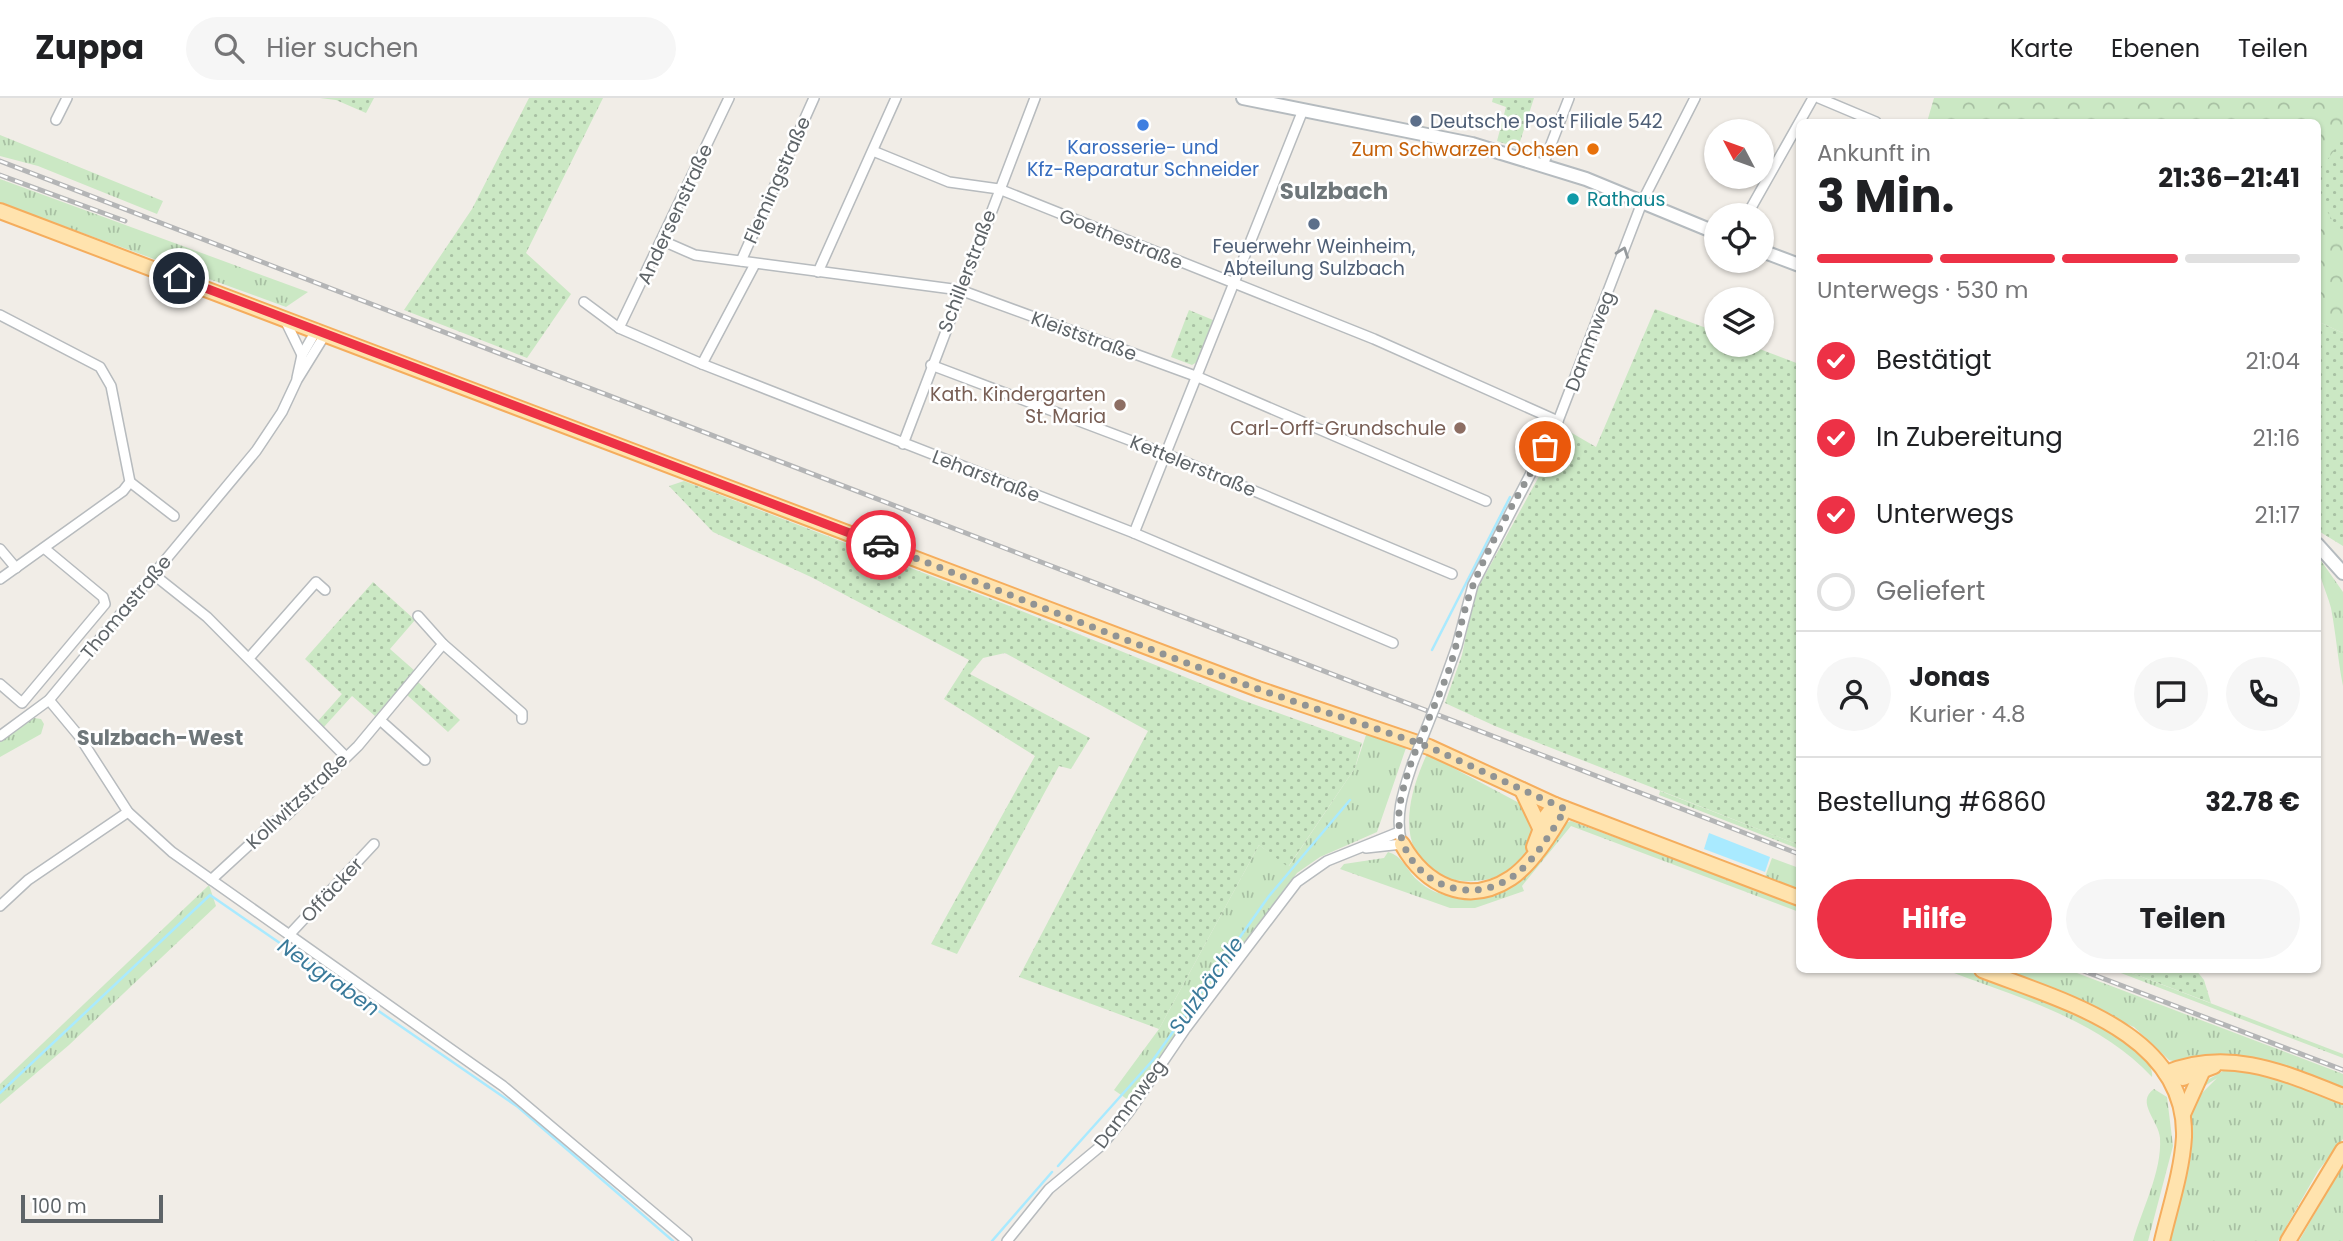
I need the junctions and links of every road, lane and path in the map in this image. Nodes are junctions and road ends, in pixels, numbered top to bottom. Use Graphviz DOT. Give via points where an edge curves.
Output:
graph roads {
  1 [pos="67,98"];
  2 [pos="729,98"];
  3 [pos="814,98"];
  4 [pos="896,98"];
  5 [pos="1035,98"];
  6 [pos="1242,98"];
  7 [pos="1569,98"];
  8 [pos="1695,98"];
  9 [pos="1813,98"];
  10 [pos="1819,98"];
  11 [pos="1283,102"];
  12 [pos="1303,110"];
  13 [pos="1801,119"];
  14 [pos="1869,119"];
  15 [pos="56,120"];
  16 [pos="1796,128"];
  17 [pos="873,151"];
  18 [pos="1543,165"];
  19 [pos="999,190"];
  20 [pos="1643,200"];
  21 [pos="1753,203"];
  22 [pos="0,211"];
  23 [pos="1704,227"];
  24 [pos="663,241"];
  25 [pos="1774,256"];
  26 [pos="741,261"];
  27 [pos="755,264"];
  28 [pos="1796,264"];
  29 [pos="818,272"];
  30 [pos="1234,285"];
  31 [pos="960,290"];
  32 [pos="584,302"];
  33 [pos="0,315"];
  34 [pos="282,316"];
  35 [pos="619,328"];
  36 [pos="321,331"];
  37 [pos="302,355"];
  38 [pos="702,364"];
  39 [pos="931,365"];
  40 [pos="1198,377"];
  41 [pos="297,380"];
  42 [pos="1558,421"];
  43 [pos="904,444"];
  44 [pos="1166,454"];
  45 [pos="130,482"];
  46 [pos="1486,501"];
  47 [pos="174,516"];
  48 [pos="1134,533"];
  49 [pos="44,548"];
  50 [pos="2321,548"];
  51 [pos="0,550"];
  52 [pos="16,568"];
  53 [pos="2343,573"];
  54 [pos="153,574"];
  55 [pos="1452,574"];
  56 [pos="0,579"];
  57 [pos="325,590"];
  58 [pos="418,616"];
  59 [pos="1393,643"];
  60 [pos="443,644"];
  61 [pos="249,658"];
  62 [pos="0,684"];
  63 [pos="49,700"];
  64 [pos="523,719"];
  65 [pos="380,720"];
  66 [pos="0,736"];
  67 [pos="345,756"];
  68 [pos="425,760"];
  69 [pos="1522,790"];
  70 [pos="1560,807"];
  71 [pos="128,812"];
  72 [pos="1540,828"];
  73 [pos="1400,838"];
  74 [pos="374,844"];
  75 [pos="1532,856"];
  76 [pos="211,880"];
  77 [pos="1796,897"];
  78 [pos="0,906"];
  79 [pos="289,935"];
  80 [pos="1989,973"];
  81 [pos="2221,1062"];
  82 [pos="2202,1072"];
  83 [pos="2166,1073"];
  84 [pos="2343,1096"];
  85 [pos="2183,1116"];
  86 [pos="2343,1150"];
  87 [pos="687,1241"];
  88 [pos="1007,1241"];
  89 [pos="2153,1241"];
  90 [pos="2162,1241"];
  91 [pos="2288,1241"];
  1 -- 15 [label="street"];
  2 -- 24 [label="street, Andersenstraße"];
  3 -- 26 [label="street, Flemingstraße"];
  4 -- 17 [label="street"];
  5 -- 19 [label="street, Schillerstraße"];
  6 -- 11 [label="main road"];
  7 -- 18 [label="street"];
  8 -- 20 [label="street, Dammweg"];
  9 -- 13 [label="street"];
  10 -- 14 [label="street"];
  11 -- 12 [label="main road"];
  12 -- 18 [label="main road" via="1447,138"];
  12 -- 30 [label="street"];
  16 -- 21 [label="street"];
  17 -- 19 [label="street, Goethestraße" via="949,182"];
  17 -- 29 [label="street"];
  18 -- 20 [label="main road"];
  19 -- 30 [label="street, Goethestraße"];
  19 -- 31 [label="street, Schillerstraße"];
  20 -- 23 [label="main road"];
  42 -- 20 [label="street, Dammweg, one-way"];
  22 -- 34 [label="main road"];
  24 -- 26 [label="street, Kleiststraße" via="695,255"];
  24 -- 35 [label="street, Andersenstraße"];
  25 -- 28 [label="main road"];
  26 -- 27 [label="street, Kleiststraße"];
  27 -- 29 [label="street, Kleiststraße"];
  27 -- 38 [label="street"];
  29 -- 31 [label="street, Kleiststraße"];
  30 -- 40 [label="street"];
  30 -- 42 [label="street, Goethestraße" via="1374,339"];
  31 -- 39 [label="street, Schillerstraße"];
  31 -- 40 [label="street, Kleiststraße"];
  32 -- 35 [label="street, Leharstraße"];
  33 -- 45 [label="street" via="106,373"];
  34 -- 36 [label="main road"];
  34 -- 37 [label="street"];
  35 -- 38 [label="street, Leharstraße"];
  36 -- 37 [label="street"];
  36 -- 41 [label="street"];
  36 -- 69 [label="main road" via="1258,689 1429,747"];
  37 -- 41 [label="street"];
  38 -- 43 [label="street, Leharstraße"];
  39 -- 43 [label="street, Schillerstraße"];
  39 -- 44 [label="street, Kettelerstraße"];
  40 -- 44 [label="street"];
  40 -- 46 [label="street, Kleiststraße"];
  41 -- 54 [label="street, Thomastraße" via="282,412 242,467"];
  42 -- 73 [label="street, Dammweg, bridge" via="1473,585 1457,646 1400,802"];
  43 -- 48 [label="street, Leharstraße"];
  44 -- 48 [label="street"];
  44 -- 55 [label="street, Kettelerstraße"];
  45 -- 47 [label="street"];
  45 -- 49 [label="street"];
  48 -- 59 [label="street, Leharstraße"];
  49 -- 52 [label="street"];
  49 -- 62 [label="street" via="106,604 22,703"];
  50 -- 53 [label="main road"];
  51 -- 52 [label="street"];
  52 -- 56 [label="street"];
  54 -- 61 [label="street"];
  54 -- 63 [label="street, Thomastraße"];
  57 -- 61 [label="street" via="316,582"];
  58 -- 60 [label="street"];
  60 -- 64 [label="street" via="522,713"];
  60 -- 65 [label="street, Kollwitzstraße"];
  61 -- 67 [label="street"];
  63 -- 66 [label="street, Thomastraße"];
  63 -- 71 [label="street" via="79,736"];
  65 -- 67 [label="street, Kollwitzstraße"];
  65 -- 68 [label="street"];
  67 -- 76 [label="street, Kollwitzstraße" via="340,767"];
  69 -- 70 [label="main road"];
  69 -- 72 [label="main road"];
  70 -- 72 [label="main road"];
  70 -- 75 [label="main road"];
  70 -- 77 [label="main road"];
  71 -- 76 [label="street"];
  71 -- 78 [label="street" via="28,880"];
  72 -- 75 [label="main road"];
  73 -- 75 [label="main road" via="1411,861 1428,878 1466,891 1505,881"];
  73 -- 88 [label="street, Dammweg" via="1316,866 1287,891 1129,1112 1102,1145 1049,1189"];
  74 -- 79 [label="street, Offäcker"];
  76 -- 79 [label="street"];
  79 -- 87 [label="street" via="503,1086"];
  80 -- 83 [label="main road" via="2110,1023 2135,1039"];
  81 -- 82 [label="main road"];
  81 -- 83 [label="main road"];
  81 -- 84 [label="main road" via="2254,1063"];
  82 -- 83 [label="main road" via="2177,1078"];
  82 -- 85 [label="main road"];
  83 -- 85 [label="main road" via="2177,1091"];
  83 -- 89 [label="main road" via="2175,1146"];
  85 -- 90 [label="main road" via="2180,1161"];
  86 -- 91 [label="main road"];
}
